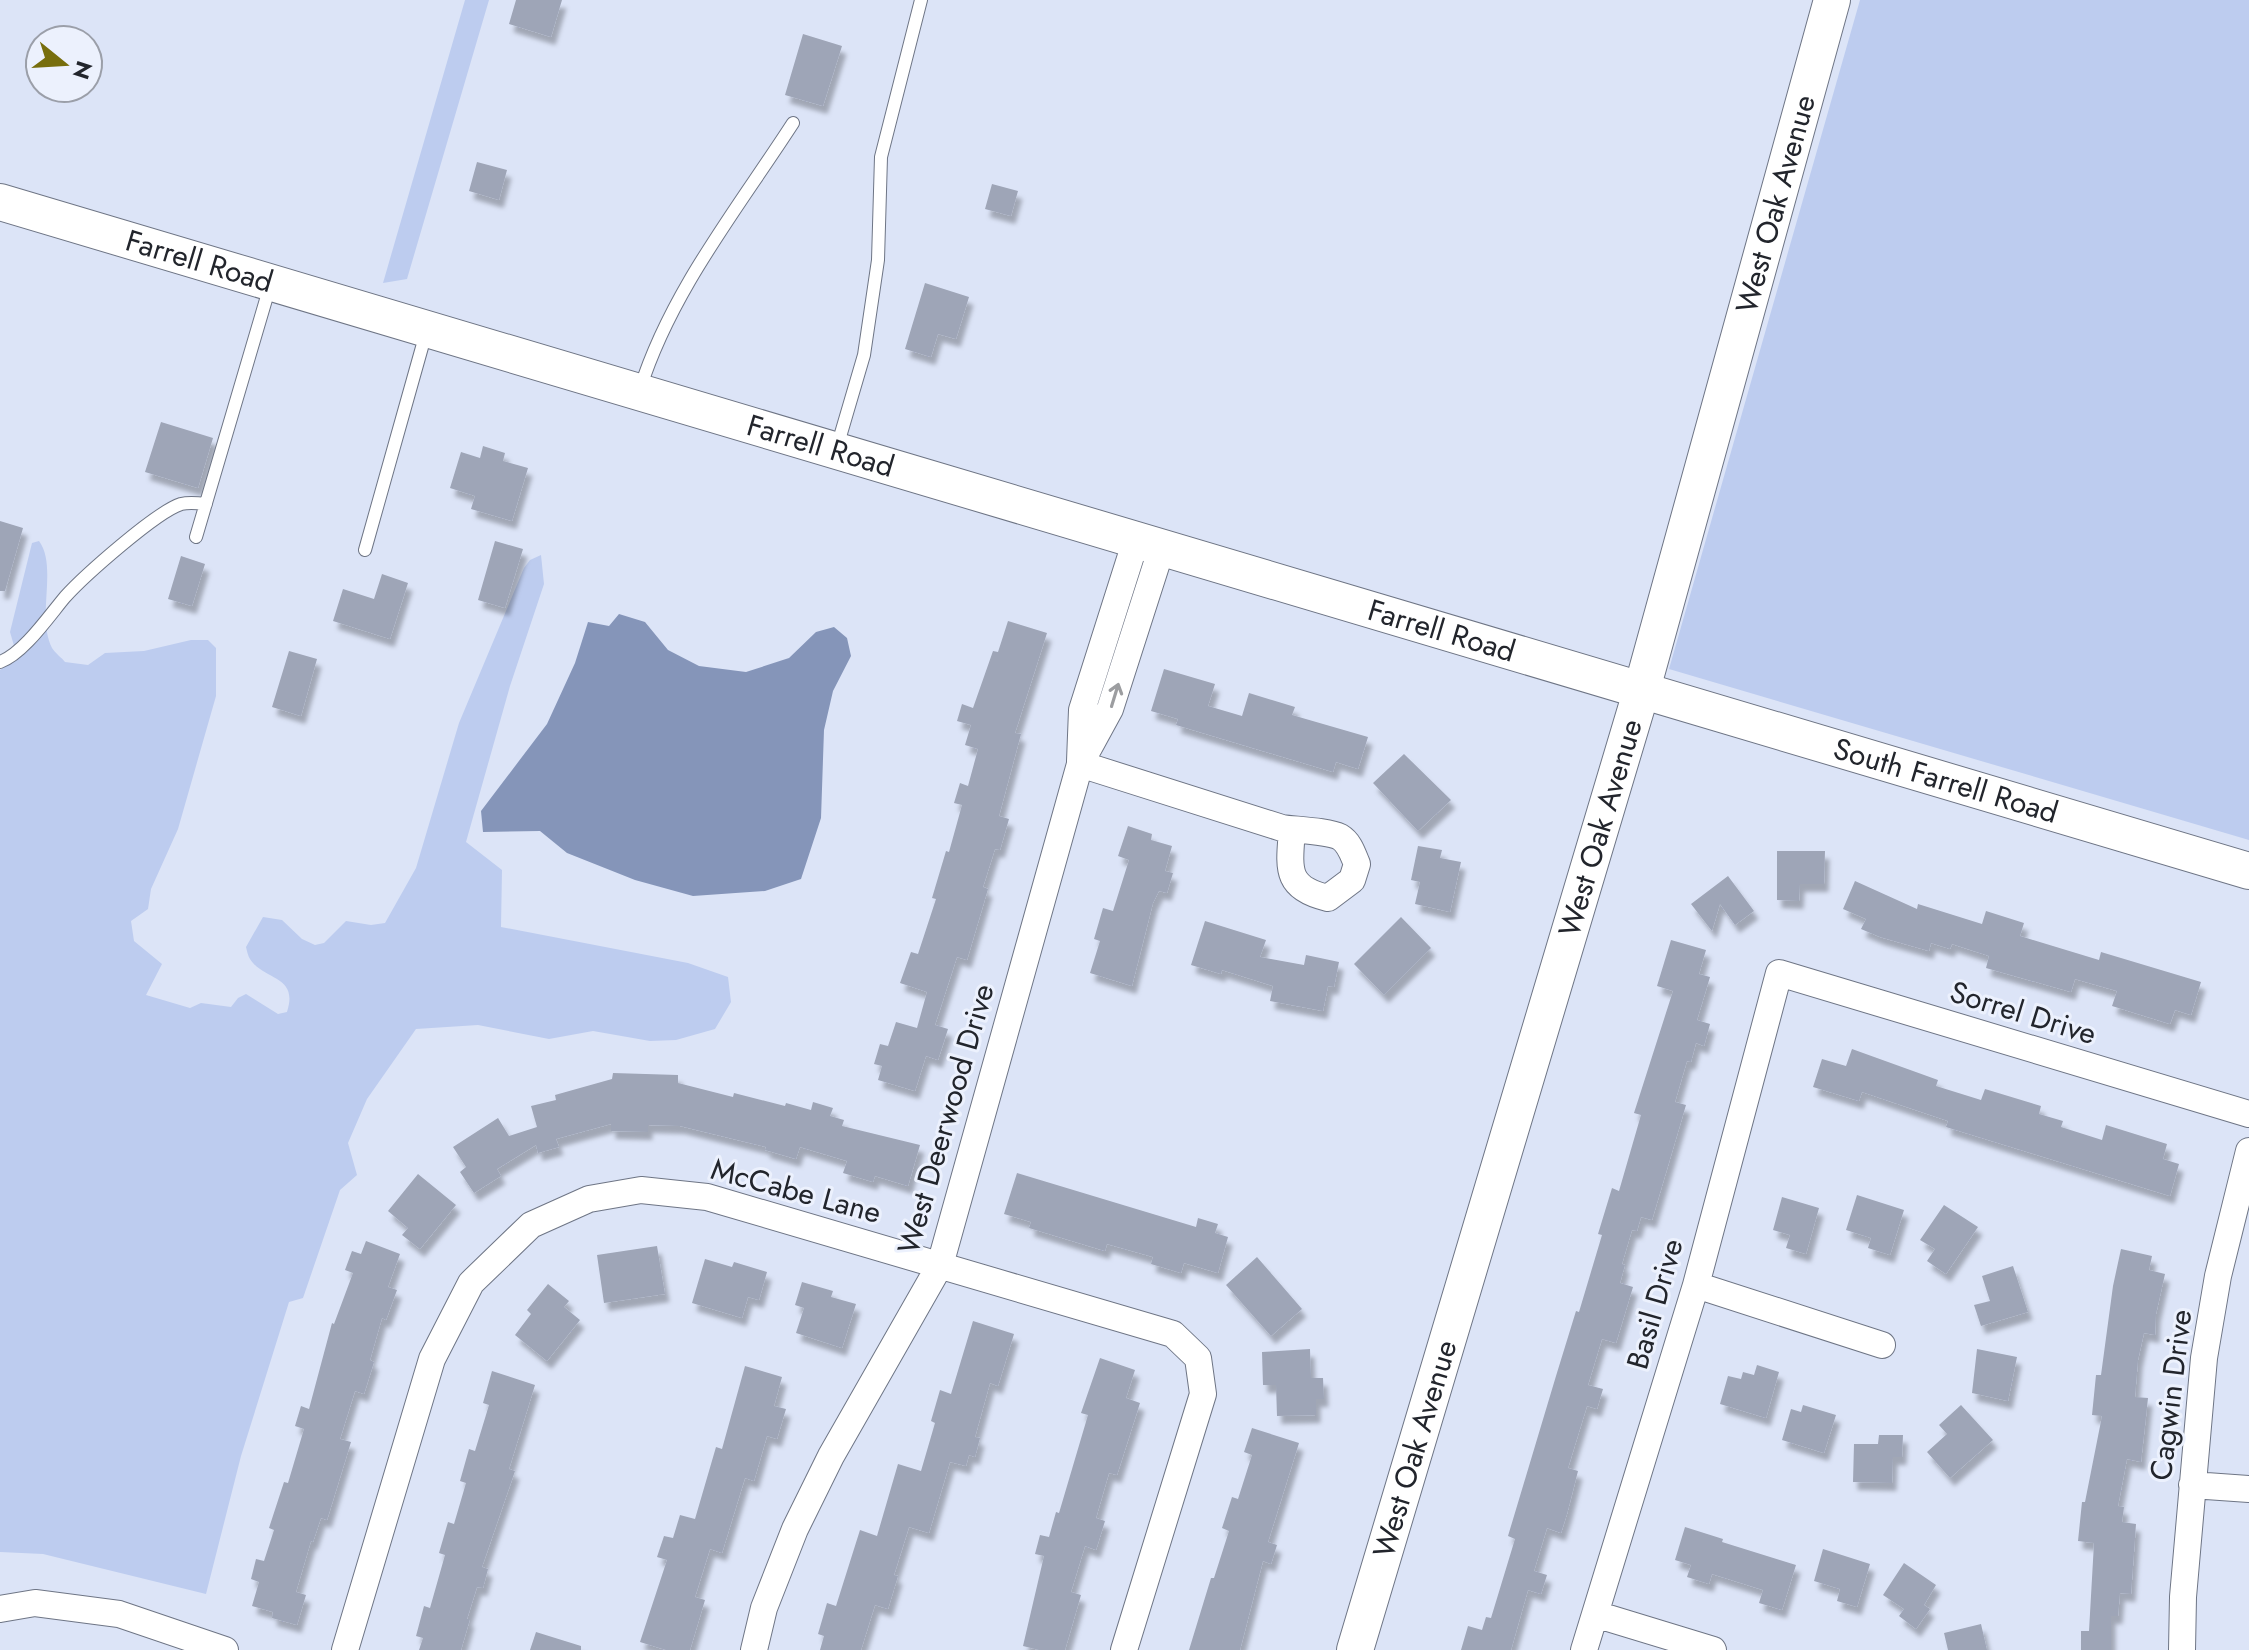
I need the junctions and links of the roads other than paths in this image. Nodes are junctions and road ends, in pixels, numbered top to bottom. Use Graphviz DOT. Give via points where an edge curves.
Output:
graph roads {
  1 [pos="921,0"];
  2 [pos="1832,0"];
  3 [pos="793,123"];
  4 [pos="0,202"];
  5 [pos="271,283"];
  6 [pos="428,329"];
  7 [pos="639,392"];
  8 [pos="836,450"];
  9 [pos="206,504"];
  10 [pos="196,537"];
  11 [pos="1149,544"];
  12 [pos="365,550"];
  13 [pos="0,662"];
  14 [pos="1642,689"];
  15 [pos="1080,764"];
  16 [pos="1292,830"];
  17 [pos="2249,871"];
  18 [pos="1779,973"];
  19 [pos="2249,1114"];
  20 [pos="2249,1151"];
  21 [pos="940,1265"];
  22 [pos="1696,1285"];
  23 [pos="1882,1345"];
  24 [pos="2192,1485"];
  25 [pos="2249,1489"];
  26 [pos="0,1609"];
  27 [pos="1595,1614"];
  28 [pos="225,1650"];
  29 [pos="345,1650"];
  30 [pos="754,1650"];
  31 [pos="1124,1650"];
  32 [pos="1355,1650"];
  33 [pos="1584,1650"];
  34 [pos="1713,1650"];
  35 [pos="2182,1650"];
  1 -- 8 [label="lane" via="881,157 878,260 864,355"];
  2 -- 14 [label="street, West Oak Avenue"];
  3 -- 7 [label="lane" via="701,262 656,347"];
  4 -- 5 [label="street, Farrell Road"];
  5 -- 6 [label="street, Farrell Road"];
  5 -- 9 [label="lane"];
  6 -- 7 [label="street, Farrell Road"];
  6 -- 12 [label="lane"];
  7 -- 8 [label="street, Farrell Road"];
  8 -- 11 [label="street, Farrell Road"];
  9 -- 10 [label="lane"];
  9 -- 13 [label="lane" via="179,505 102,561 31,637"];
  11 -- 14 [label="street, Farrell Road"];
  11 -- 15 [label="street, West Deerwood Drive" via="1082,710"];
  14 -- 17 [label="street, South Farrell Road"];
  14 -- 32 [label="street, West Oak Avenue"];
  15 -- 16 [label="street"];
  15 -- 21 [label="street, West Deerwood Drive"];
  18 -- 19 [label="street, Sorrel Drive"];
  18 -- 22 [label="street, Basil Drive"];
  20 -- 24 [label="street, Cagwin Drive" via="2204,1358"];
  21 -- 29 [label="street, McCabe Lane" via="707,1197 641,1190 589,1199 531,1225 471,1283 432,1359"];
  21 -- 30 [label="street, West Deerwood Drive" via="795,1529 764,1608"];
  21 -- 31 [label="street, McCabe Lane" via="1173,1334 1198,1358 1203,1394"];
  22 -- 23 [label="street"];
  22 -- 27 [label="street, Basil Drive"];
  24 -- 25 [label="street"];
  24 -- 35 [label="street, Cagwin Drive"];
  26 -- 28 [label="street" via="35,1603 119,1614"];
  27 -- 33 [label="street, Basil Drive"];
  27 -- 34 [label="street"];
}
